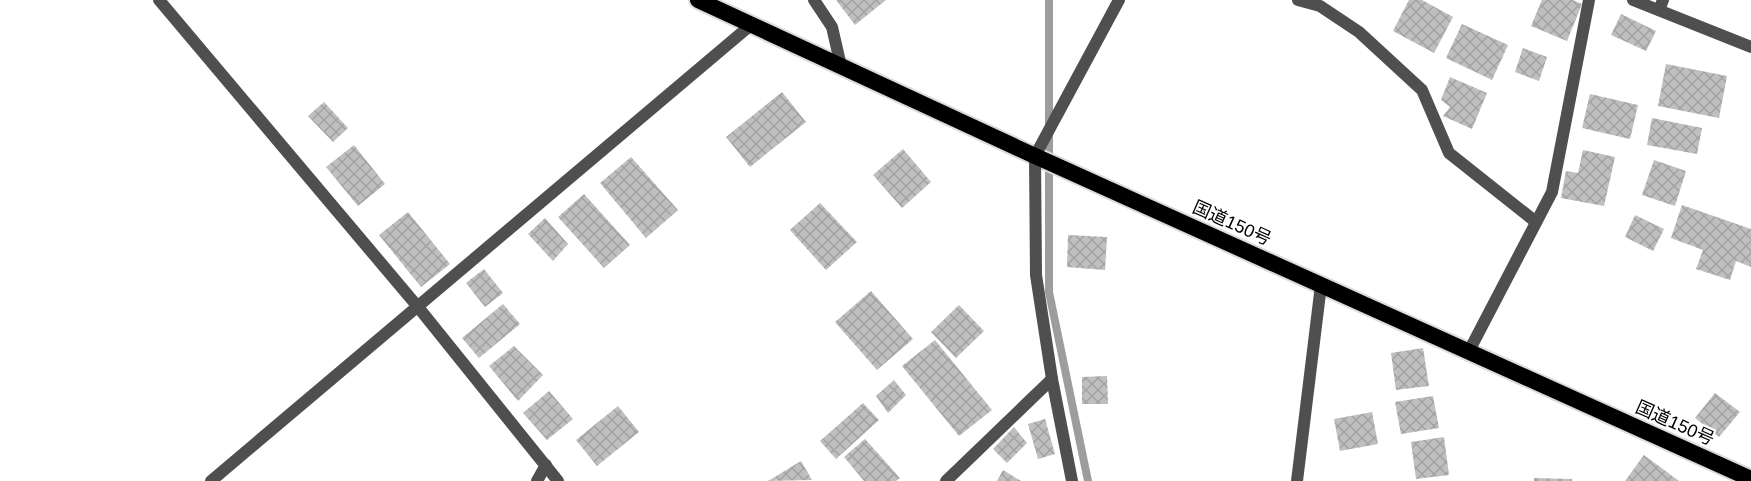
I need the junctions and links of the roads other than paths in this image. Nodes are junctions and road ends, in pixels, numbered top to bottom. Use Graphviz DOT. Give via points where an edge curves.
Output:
graph roads {
  1 [pos="159,0"];
  2 [pos="698,0"];
  3 [pos="814,0"];
  4 [pos="1119,0"];
  5 [pos="1298,0"];
  6 [pos="1589,0"];
  7 [pos="1633,0"];
  8 [pos="1661,5"];
  9 [pos="752,24"];
  10 [pos="1751,47"];
  11 [pos="841,66"];
  12 [pos="1035,156"];
  13 [pos="1536,222"];
  14 [pos="1321,285"];
  15 [pos="418,307"];
  16 [pos="1469,351"];
  17 [pos="1052,379"];
  18 [pos="546,465"];
  19 [pos="1751,479"];
  20 [pos="211,481"];
  21 [pos="537,481"];
  22 [pos="558,481"];
  23 [pos="946,481"];
  24 [pos="1072,481"];
  25 [pos="1297,481"];
  1 -- 15 [label="street"];
  2 -- 9 [label="highway, 国道150号"];
  3 -- 11 [label="street" via="832,27"];
  4 -- 12 [label="street"];
  5 -- 13 [label="street" via="1320,6 1359,32 1422,90 1449,153"];
  6 -- 13 [label="street" via="1552,192"];
  7 -- 8 [label="street"];
  8 -- 10 [label="street"];
  9 -- 11 [label="highway, 国道150号"];
  9 -- 15 [label="street"];
  11 -- 12 [label="highway, 国道150号"];
  12 -- 14 [label="highway, 国道150号"];
  12 -- 17 [label="street" via="1036,275"];
  13 -- 16 [label="street"];
  14 -- 16 [label="highway, 国道150号"];
  14 -- 25 [label="street"];
  15 -- 18 [label="street"];
  15 -- 20 [label="street"];
  16 -- 19 [label="highway, 国道150号"];
  17 -- 23 [label="street"];
  17 -- 24 [label="street"];
  18 -- 21 [label="street"];
  18 -- 22 [label="street"];
}
